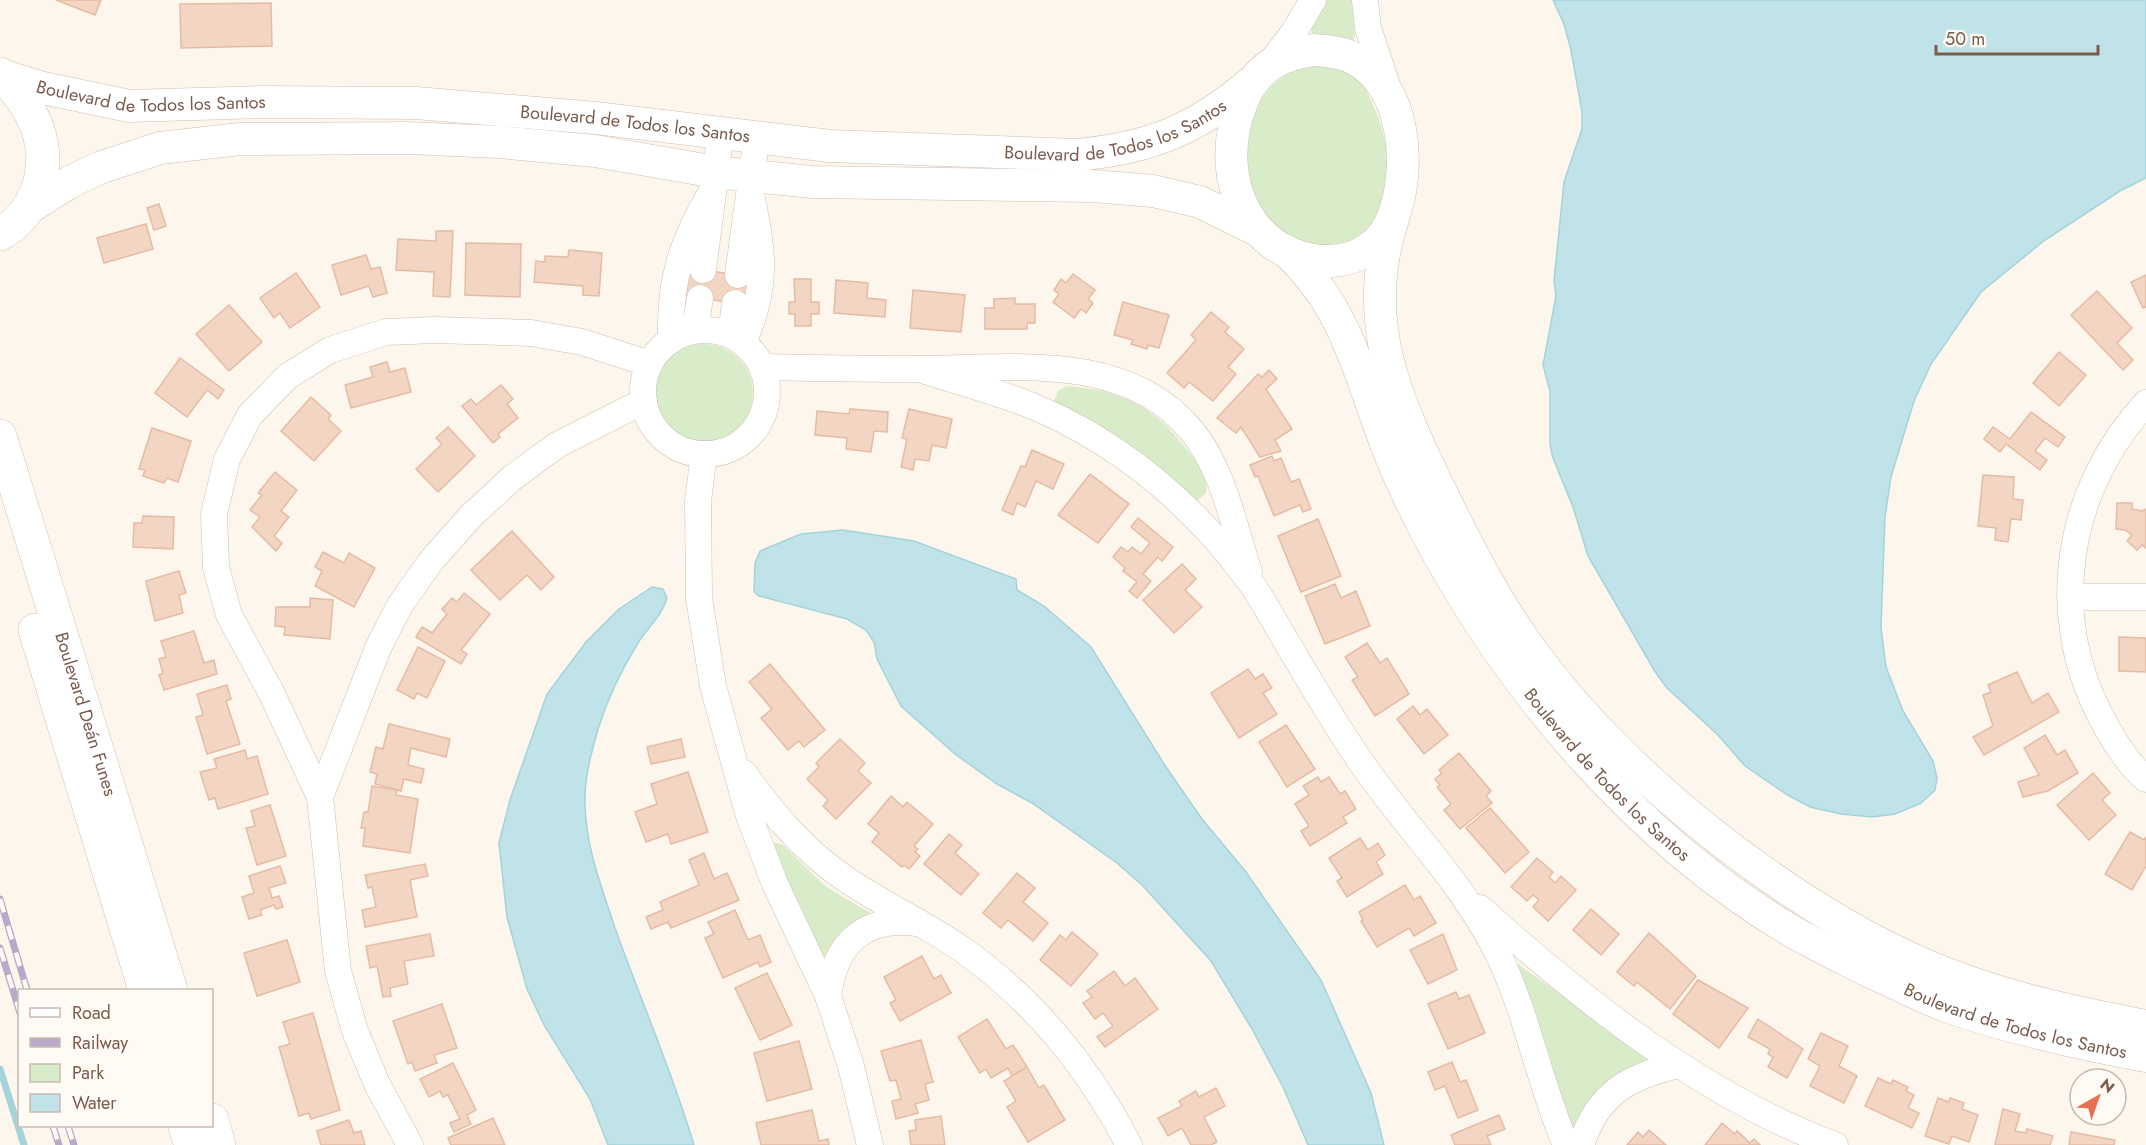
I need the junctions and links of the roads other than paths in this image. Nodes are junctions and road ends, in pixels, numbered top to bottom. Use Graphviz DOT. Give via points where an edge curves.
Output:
graph roads {
  1 [pos="1313,0"];
  2 [pos="1365,0"];
  3 [pos="1263,70"];
  4 [pos="1,74"];
  5 [pos="1391,97"];
  6 [pos="721,131"];
  7 [pos="757,136"];
  8 [pos="715,179"];
  9 [pos="751,184"];
  10 [pos="1393,219"];
  11 [pos="9,231"];
  12 [pos="1259,231"];
  13 [pos="707,240"];
  14 [pos="742,245"];
  15 [pos="1286,251"];
  16 [pos="703,270"];
  17 [pos="738,275"];
  18 [pos="700,298"];
  19 [pos="735,303"];
  20 [pos="696,330"];
  21 [pos="737,338"];
  22 [pos="671,340"];
  23 [pos="650,364"];
  24 [pos="763,367"];
  25 [pos="1044,368"];
  26 [pos="919,369"];
  27 [pos="644,401"];
  28 [pos="2146,403"];
  29 [pos="1030,405"];
  30 [pos="0,436"];
  31 [pos="704,454"];
  32 [pos="1222,488"];
  33 [pos="1190,510"];
  34 [pos="0,514"];
  35 [pos="1254,587"];
  36 [pos="2070,597"];
  37 [pos="2146,597"];
  38 [pos="735,760"];
  39 [pos="2146,780"];
  40 [pos="320,797"];
  41 [pos="1464,893"];
  42 [pos="920,923"];
  43 [pos="145,989"];
  44 [pos="171,989"];
  45 [pos="828,996"];
  46 [pos="2146,1026"];
  47 [pos="2146,1056"];
  48 [pos="1678,1065"];
  49 [pos="410,1145"];
  50 [pos="870,1145"];
  51 [pos="1129,1145"];
  52 [pos="1566,1145"];
  53 [pos="1581,1145"];
  54 [pos="1835,1145"];
  1 -- 3 [label="street" via="1294,32"];
  2 -- 5 [label="street" via="1368,28"];
  3 -- 5 [label="street" via="1296,52 1331,52 1354,58"];
  3 -- 7 [label="street, Boulevard de Todos los Santos" via="1226,105 1192,126 1162,139 1109,152 1077,155 830,146"];
  3 -- 12 [label="street" via="1234,121 1230,151 1233,180"];
  4 -- 6 [label="street, Boulevard de Todos los Santos" via="43,88 129,106 416,103"];
  4 -- 11 [label="main road" via="23,99 39,128 44,158 41,180"];
  5 -- 10 [label="street" via="1404,162"];
  6 -- 7 [label="street, Boulevard de Todos los Santos"];
  6 -- 8 [label="street"];
  7 -- 9 [label="street"];
  8 -- 9 [label="street, Boulevard de Todos los Santos"];
  8 -- 11 [label="street, Boulevard de Todos los Santos" via="595,151 499,142 408,138 240,140 177,146 132,156 69,183"];
  8 -- 13 [label="street"];
  8 -- 22 [label="street" via="679,258 670,317"];
  9 -- 12 [label="street, Boulevard de Todos los Santos" via="1082,186 1153,191 1200,202"];
  9 -- 14 [label="street"];
  9 -- 21 [label="street" via="763,255 760,291"];
  10 -- 15 [label="street" via="1381,238 1363,254 1350,259 1312,261"];
  10 -- 46 [label="street, Boulevard de Todos los Santos" via="1383,248 1378,314 1399,397 1476,561 1533,653 1566,694 1653,784 1755,865 1840,920 1946,974 2048,1006"];
  12 -- 15 [label="street"];
  13 -- 14 [label="street"];
  13 -- 16 [label="street"];
  14 -- 17 [label="street"];
  15 -- 47 [label="street, Boulevard de Todos los Santos" via="1320,289 1348,337 1391,455 1426,531 1466,602 1549,718 1649,823 1698,865 1794,932 1894,983 1950,1007 2014,1027 2068,1042"];
  18 -- 20 [label="street"];
  19 -- 21 [label="street"];
  20 -- 21 [label="street" via="713,330"];
  20 -- 22 [label="street"];
  21 -- 24 [label="street"];
  22 -- 23 [label="street" via="658,350"];
  23 -- 27 [label="street" via="644,382"];
  23 -- 40 [label="street" via="582,342 531,333 386,332 330,350 288,376 250,415 226,459 214,514 216,567 230,615"];
  24 -- 26 [label="street"];
  24 -- 31 [label="street" via="768,387 766,408 757,427 743,442 725,451"];
  25 -- 26 [label="street"];
  25 -- 29 [label="street"];
  25 -- 32 [label="street" via="1095,374 1129,385 1163,404 1191,430"];
  26 -- 29 [label="street"];
  27 -- 31 [label="street" via="649,418 665,438 687,451"];
  27 -- 40 [label="street" via="556,445 470,517 431,561 400,605 378,648"];
  28 -- 36 [label="street" via="2124,427 2085,499 2072,551"];
  29 -- 33 [label="street" via="1133,462"];
  30 -- 44 [label="main road, Boulevard Deán Funes"];
  31 -- 38 [label="street" via="698,501 699,598 713,686"];
  32 -- 33 [label="street"];
  32 -- 35 [label="street"];
  33 -- 35 [label="street"];
  34 -- 43 [label="main road, Boulevard Deán Funes"];
  35 -- 41 [label="street" via="1336,726 1384,795"];
  36 -- 37 [label="street"];
  36 -- 39 [label="street" via="2076,655 2091,699 2110,734"];
  38 -- 42 [label="street" via="774,815 808,851 846,880"];
  38 -- 45 [label="street" via="749,816 775,884"];
  40 -- 49 [label="street" via="338,971 355,1031 377,1084"];
  41 -- 48 [label="street" via="1573,988"];
  41 -- 52 [label="street" via="1512,984 1551,1112"];
  42 -- 45 [label="street" via="895,920 863,931 838,957 831,972"];
  42 -- 51 [label="street" via="1011,987 1065,1043 1109,1107"];
  45 -- 50 [label="street" via="851,1066"];
  48 -- 53 [label="street" via="1644,1073 1617,1087 1599,1108"];
  48 -- 54 [label="street" via="1773,1117"];
}
